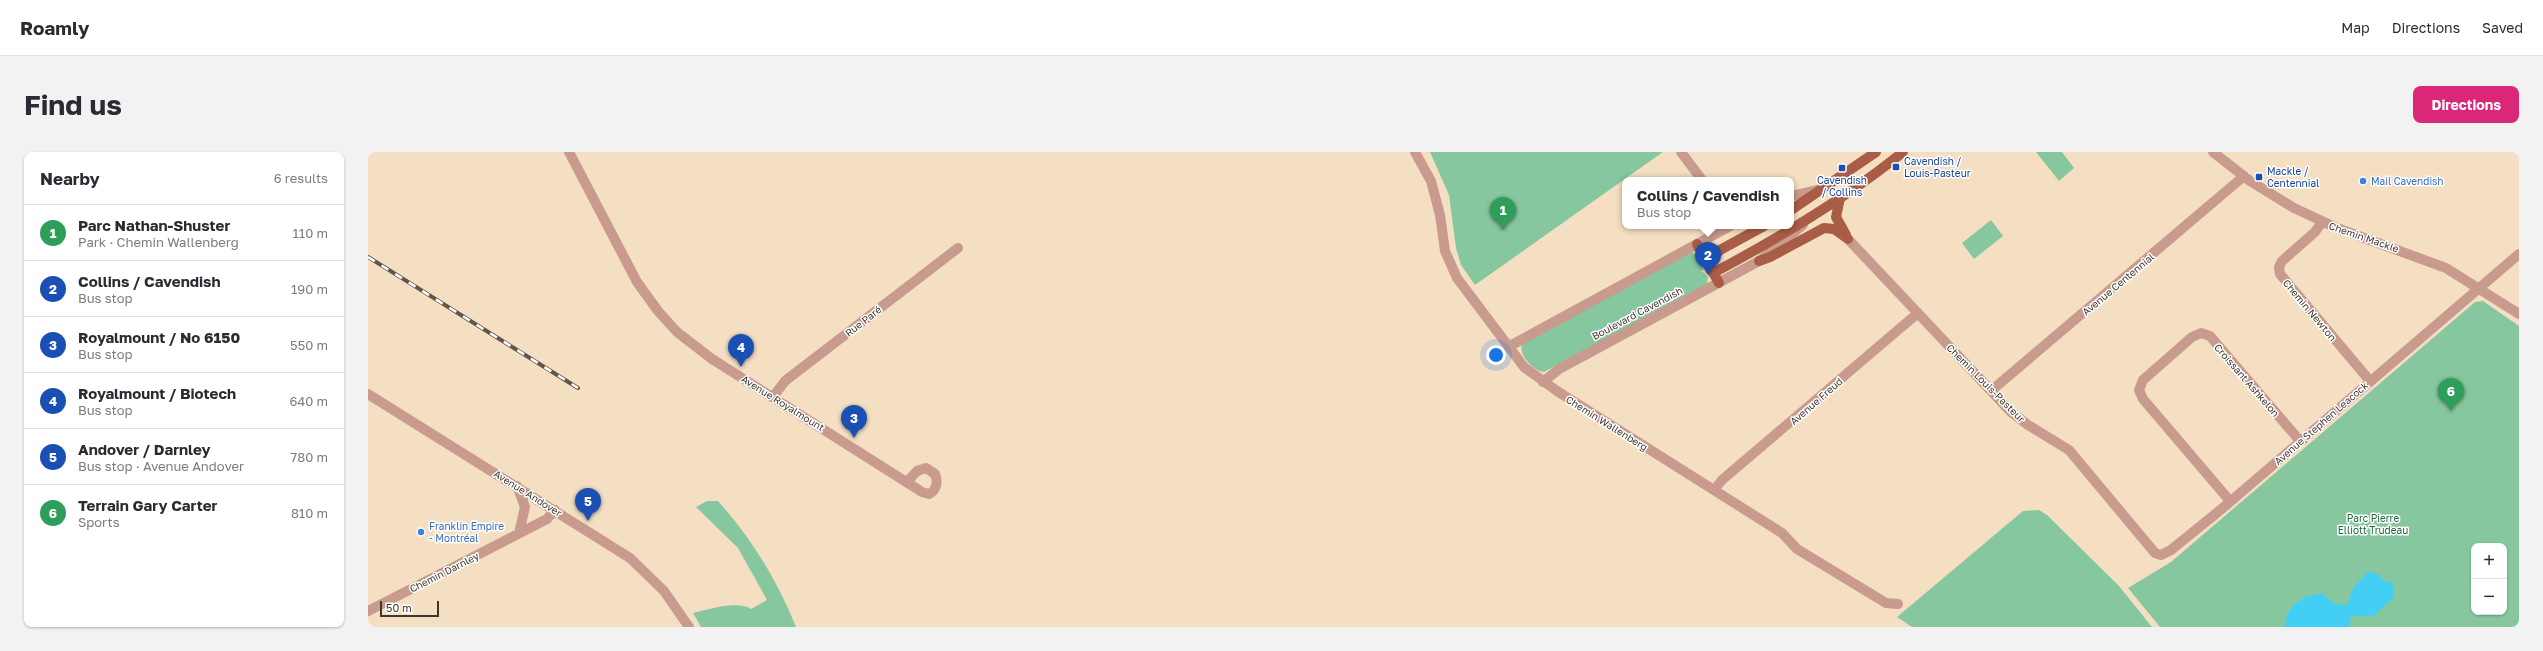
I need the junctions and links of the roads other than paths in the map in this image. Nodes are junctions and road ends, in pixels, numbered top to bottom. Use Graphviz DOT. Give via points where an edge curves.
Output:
graph roads {
  1 [pos="569,152"];
  2 [pos="1414,152"];
  3 [pos="1681,152"];
  4 [pos="1876,152"];
  5 [pos="1903,152"];
  6 [pos="2213,152"];
  7 [pos="2244,176"];
  8 [pos="1700,177"];
  9 [pos="1823,188"];
  10 [pos="1794,195"];
  11 [pos="1840,198"];
  12 [pos="1794,208"];
  13 [pos="1820,210"];
  14 [pos="2322,222"];
  15 [pos="1794,228"];
  16 [pos="1724,229"];
  17 [pos="1758,229"];
  18 [pos="1792,229"];
  19 [pos="1848,238"];
  20 [pos="1697,244"];
  21 [pos="958,248"];
  22 [pos="2519,254"];
  23 [pos="1759,261"];
  24 [pos="1708,263"];
  25 [pos="1713,273"];
  26 [pos="1719,283"];
  27 [pos="2480,287"];
  28 [pos="1918,313"];
  29 [pos="2519,314"];
  30 [pos="1508,346"];
  31 [pos="2370,381"];
  32 [pos="1543,382"];
  33 [pos="1992,390"];
  34 [pos="368,394"];
  35 [pos="773,397"];
  36 [pos="2300,441"];
  37 [pos="907,482"];
  38 [pos="517,486"];
  39 [pos="1714,490"];
  40 [pos="2230,501"];
  41 [pos="555,510"];
  42 [pos="520,533"];
  43 [pos="2160,555"];
  44 [pos="1898,604"];
  45 [pos="368,611"];
  46 [pos="689,627"];
  1 -- 35 [label="street, Avenue Royalmount" via="631,272 658,312 696,348"];
  2 -- 30 [label="street, Chemin Wallenberg" via="1431,181 1445,251 1451,267"];
  3 -- 8 [label="street"];
  4 -- 9 [label="main road"];
  5 -- 11 [label="main road, Boulevard Cavendish"];
  6 -- 7 [label="street, Chemin Mackle"];
  7 -- 14 [label="street, Chemin Mackle" via="2281,201"];
  7 -- 33 [label="street, Avenue Centennial"];
  9 -- 10 [label="street"];
  9 -- 12 [label="main road"];
  11 -- 13 [label="main road, Boulevard Cavendish"];
  11 -- 19 [label="main road" via="1836,218"];
  13 -- 15 [label="main road, Boulevard Cavendish"];
  13 -- 23 [label="street, Boulevard Cavendish"];
  14 -- 27 [label="street, Chemin Mackle" via="2423,258"];
  14 -- 31 [label="street, Chemin Newton" via="2315,232 2282,261 2279,272"];
  16 -- 20 [label="street"];
  17 -- 24 [label="main road" via="1720,250"];
  18 -- 25 [label="main road, Boulevard Cavendish"];
  19 -- 23 [label="main road" via="1834,229 1824,228"];
  19 -- 28 [label="street, Chemin Louis-Pasteur"];
  20 -- 24 [label="main road"];
  20 -- 30 [label="street"];
  21 -- 35 [label="street, Rue Paré" via="785,381"];
  22 -- 27 [label="street, Avenue Stephen Leacock"];
  23 -- 26 [label="street, Boulevard Cavendish"];
  24 -- 25 [label="main road"];
  25 -- 26 [label="main road"];
  26 -- 32 [label="street, Boulevard Cavendish" via="1559,368"];
  27 -- 29 [label="street, Chemin Mackle"];
  27 -- 31 [label="street, Avenue Stephen Leacock"];
  28 -- 33 [label="street, Chemin Louis-Pasteur"];
  28 -- 39 [label="street, Avenue Freud" via="1722,480"];
  30 -- 32 [label="street, Chemin Wallenberg" via="1524,367"];
  31 -- 36 [label="street, Avenue Stephen Leacock"];
  32 -- 39 [label="street, Chemin Wallenberg"];
  33 -- 43 [label="street, Chemin Louis-Pasteur" via="2019,418 2069,450 2155,553"];
  34 -- 38 [label="street, Avenue Andover"];
  35 -- 37 [label="street, Avenue Royalmount"];
  36 -- 40 [label="street, Avenue Stephen Leacock"];
  36 -- 40 [label="street, Croissant Ashkelon" via="2212,338 2201,333 2192,337 2143,380 2140,392 2143,399"];
  38 -- 41 [label="street, Avenue Andover"];
  38 -- 42 [label="street" via="525,507"];
  39 -- 44 [label="street, Chemin Wallenberg" via="1782,533 1797,549 1886,603"];
  40 -- 43 [label="street, Avenue Stephen Leacock" via="2171,550"];
  41 -- 42 [label="street, Chemin Darnley" via="547,519"];
  41 -- 46 [label="street, Avenue Andover" via="638,565 668,596"];
  42 -- 45 [label="street, Chemin Darnley"];
}
